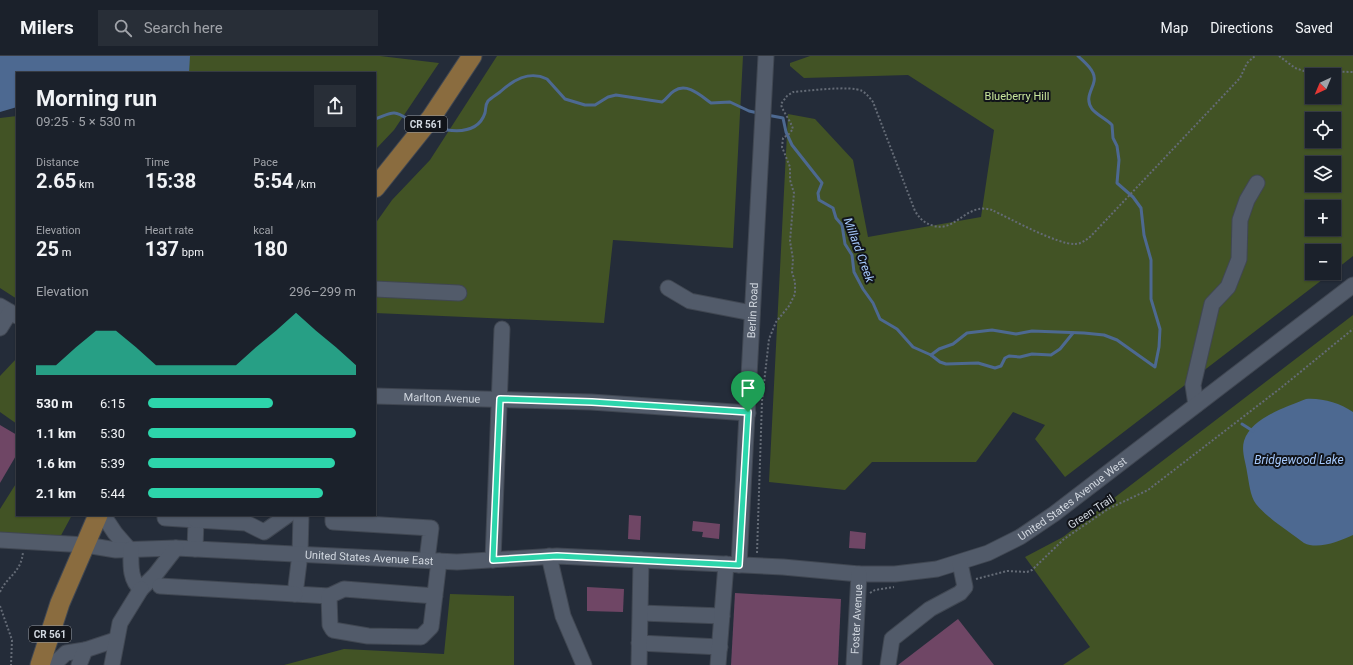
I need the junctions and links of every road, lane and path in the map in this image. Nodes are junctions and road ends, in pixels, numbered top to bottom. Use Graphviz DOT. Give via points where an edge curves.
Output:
graph roads {
  1 [pos="472,56"];
  2 [pos="766,56"];
  3 [pos="1255,56"];
  4 [pos="1279,56"];
  5 [pos="1353,72"];
  6 [pos="1257,183"];
  7 [pos="376,187"];
  8 [pos="1353,285"];
  9 [pos="668,288"];
  10 [pos="376,289"];
  11 [pos="459,293"];
  12 [pos="9,311"];
  13 [pos="752,313"];
  14 [pos="0,328"];
  15 [pos="502,329"];
  16 [pos="1353,329"];
  17 [pos="376,396"];
  18 [pos="500,399"];
  19 [pos="753,405"];
  20 [pos="1196,405"];
  21 [pos="98,516"];
  22 [pos="104,516"];
  23 [pos="165,516"];
  24 [pos="287,516"];
  25 [pos="301,516"];
  26 [pos="334,516"];
  27 [pos="196,518"];
  28 [pos="0,540"];
  29 [pos="86,545"];
  30 [pos="130,548"];
  31 [pos="176,548"];
  32 [pos="195,549"];
  33 [pos="23,552"];
  34 [pos="300,554"];
  35 [pos="549,556"];
  36 [pos="433,560"];
  37 [pos="493,560"];
  38 [pos="641,560"];
  39 [pos="960,563"];
  40 [pos="732,565"];
  41 [pos="757,566"];
  42 [pos="860,574"];
  43 [pos="964,578"];
  44 [pos="160,586"];
  45 [pos="900,586"];
  46 [pos="140,589"];
  47 [pos="0,592"];
  48 [pos="295,594"];
  49 [pos="329,596"];
  50 [pos="434,596"];
  51 [pos="867,596"];
  52 [pos="0,606"];
  53 [pos="641,613"];
  54 [pos="722,616"];
  55 [pos="115,640"];
  56 [pos="639,643"];
  57 [pos="720,646"];
  58 [pos="85,650"];
  59 [pos="12,665"];
  60 [pos="40,665"];
  61 [pos="53,665"];
  62 [pos="79,665"];
  63 [pos="112,665"];
  64 [pos="584,665"];
  65 [pos="639,665"];
  66 [pos="718,665"];
  67 [pos="854,665"];
  68 [pos="888,665"];
  1 -- 7 [label="main road, CR 561" via="431,118"];
  2 -- 13 [label="street, Berlin Road"];
  3 -- 19 [label="path" via="1247,63 1240,78 1091,236 1082,243 1074,244 1051,237 992,210 981,208 948,226 938,227 924,222 914,211 873,102 861,90 793,92 787,96 781,104 793,129 783,138 782,147 790,167 794,193 790,241 795,294 776,322 769,339"];
  4 -- 5 [label="path" via="1295,68 1304,71"];
  6 -- 20 [label="street" via="1240,220 1239,259 1228,287 1212,304 1193,385"];
  8 -- 20 [label="street, United States Avenue West"];
  9 -- 13 [label="street" via="690,301"];
  10 -- 11 [label="street"];
  12 -- 14 [label="street"];
  13 -- 19 [label="street, Berlin Road"];
  15 -- 18 [label="street"];
  16 -- 43 [label="path, Green Trail" via="1148,490 1108,509 1070,535 1032,570 1007,571 975,579"];
  17 -- 18 [label="street, Marlton Avenue"];
  18 -- 19 [label="street, Marlton Avenue"];
  18 -- 37 [label="street"];
  19 -- 40 [label="street, Berlin Road"];
  19 -- 41 [label="path"];
  20 -- 39 [label="street, United States Avenue West" via="1020,537"];
  21 -- 29 [label="main road, CR 561"];
  22 -- 30 [label="street" via="115,533"];
  23 -- 27 [label="street"];
  24 -- 27 [label="street" via="264,532 246,523"];
  25 -- 34 [label="street"];
  26 -- 36 [label="street" via="333,522 431,528"];
  27 -- 32 [label="street"];
  28 -- 29 [label="street, United States Avenue East"];
  29 -- 30 [label="street, United States Avenue East" via="116,550"];
  29 -- 60 [label="main road, CR 561" via="60,603"];
  30 -- 31 [label="street, United States Avenue East"];
  30 -- 46 [label="street" via="131,569 135,584"];
  31 -- 32 [label="street, United States Avenue East"];
  31 -- 46 [label="street" via="155,575"];
  32 -- 34 [label="street, United States Avenue East"];
  33 -- 47 [label="path" via="19,569 3,585"];
  34 -- 36 [label="street, United States Avenue East"];
  34 -- 48 [label="street"];
  35 -- 37 [label="street, United States Avenue East"];
  35 -- 38 [label="street, United States Avenue East"];
  35 -- 64 [label="street" via="563,616"];
  36 -- 37 [label="street, United States Avenue East"];
  36 -- 50 [label="street"];
  38 -- 40 [label="street, United States Avenue East"];
  38 -- 53 [label="street"];
  39 -- 42 [label="street, United States Avenue West" via="895,574"];
  39 -- 43 [label="street"];
  40 -- 41 [label="street, United States Avenue West"];
  40 -- 54 [label="street, Berlin Road"];
  41 -- 42 [label="street, United States Avenue West"];
  42 -- 67 [label="street, Foster Avenue"];
  43 -- 68 [label="street" via="965,587 960,593 930,609 892,639"];
  44 -- 48 [label="street"];
  45 -- 51 [label="path" via="875,590"];
  46 -- 55 [label="street" via="120,623"];
  48 -- 49 [label="street"];
  49 -- 50 [label="street" via="344,589"];
  49 -- 50 [label="street" via="329,617 333,630 368,636 421,637 431,627"];
  52 -- 59 [label="path" via="12,640"];
  53 -- 54 [label="street"];
  53 -- 56 [label="street"];
  54 -- 57 [label="street, Berlin Road"];
  55 -- 58 [label="street"];
  55 -- 63 [label="street"];
  56 -- 57 [label="street"];
  56 -- 65 [label="street"];
  57 -- 66 [label="street, Berlin Road"];
  58 -- 61 [label="street" via="66,653"];
  58 -- 62 [label="street"];
}
